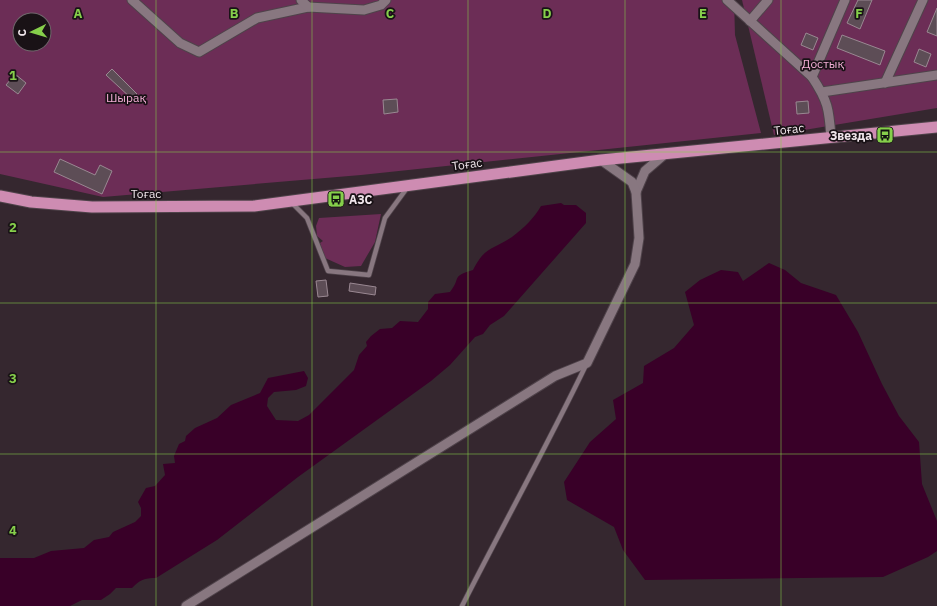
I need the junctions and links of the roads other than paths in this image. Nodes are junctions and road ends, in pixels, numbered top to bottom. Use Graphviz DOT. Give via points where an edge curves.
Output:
graph roads {
  1 [pos="132,0"];
  2 [pos="301,0"];
  3 [pos="386,0"];
  4 [pos="727,0"];
  5 [pos="768,0"];
  6 [pos="846,0"];
  7 [pos="923,0"];
  8 [pos="308,7"];
  9 [pos="750,21"];
  10 [pos="937,75"];
  11 [pos="812,77"];
  12 [pos="885,83"];
  13 [pos="822,92"];
  14 [pos="937,127"];
  15 [pos="831,137"];
  16 [pos="666,153"];
  17 [pos="601,160"];
  18 [pos="408,185"];
  19 [pos="636,192"];
  20 [pos="0,196"];
  21 [pos="290,201"];
  22 [pos="587,363"];
  23 [pos="186,606"];
  24 [pos="462,606"];
  1 -- 8 [label="street" via="180,43 199,52 257,18"];
  2 -- 8 [label="street"];
  3 -- 8 [label="street" via="381,5 364,10"];
  4 -- 9 [label="street"];
  5 -- 9 [label="street"];
  6 -- 11 [label="street"];
  7 -- 12 [label="street"];
  9 -- 11 [label="street"];
  10 -- 12 [label="street"];
  11 -- 13 [label="street"];
  12 -- 13 [label="street"];
  13 -- 15 [label="street" via="829,108"];
  14 -- 15 [label="highway, Тоғас"];
  15 -- 16 [label="highway, Тоғас"];
  16 -- 17 [label="highway, Тоғас"];
  16 -- 19 [label="street" via="645,171"];
  17 -- 18 [label="highway, Тоғас"];
  17 -- 19 [label="street" via="632,182"];
  18 -- 21 [label="highway, Тоғас"];
  18 -- 21 [label="lane" via="385,218 368,275 328,271 307,218"];
  19 -- 22 [label="street" via="639,238 635,264"];
  20 -- 21 [label="highway, Тоғас" via="31,202 92,207 254,206"];
  22 -- 23 [label="street" via="555,376"];
  22 -- 24 [label="lane"];
}
